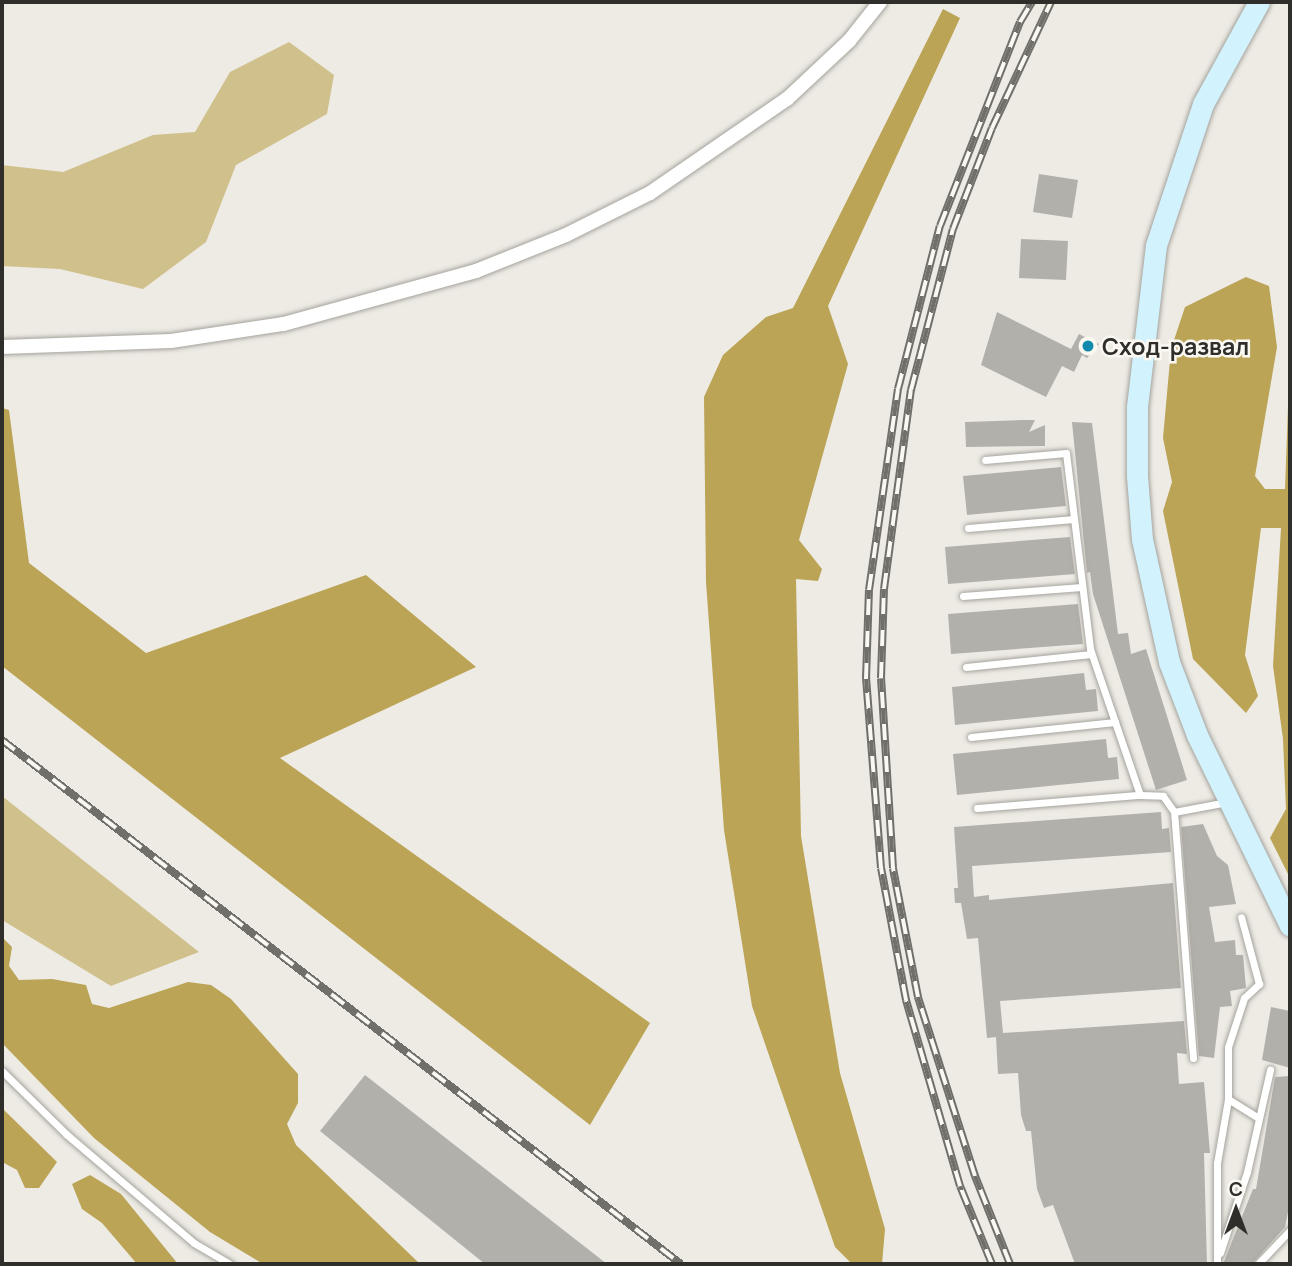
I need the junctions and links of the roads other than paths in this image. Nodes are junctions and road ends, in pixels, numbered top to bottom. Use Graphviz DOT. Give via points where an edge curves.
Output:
graph roads {
  1 [pos="880,2"];
  2 [pos="1259,2"];
  3 [pos="2,347"];
  4 [pos="985,460"];
  5 [pos="1074,519"];
  6 [pos="968,528"];
  7 [pos="1082,587"];
  8 [pos="963,596"];
  9 [pos="1091,654"];
  10 [pos="966,667"];
  11 [pos="1115,722"];
  12 [pos="971,737"];
  13 [pos="1140,795"];
  14 [pos="1228,802"];
  15 [pos="977,808"];
  16 [pos="1174,812"];
  17 [pos="1241,917"];
  18 [pos="1290,926"];
  19 [pos="1193,1058"];
  20 [pos="1269,1070"];
  21 [pos="2,1071"];
  22 [pos="1228,1099"];
  23 [pos="1259,1118"];
  24 [pos="1290,1230"];
  25 [pos="1217,1262"];
  26 [pos="230,1264"];
  27 [pos="1258,1264"];
  1 -- 3 [label="street" via="849,41 787,100 667,182 566,235 489,266 382,301 284,324 171,341"];
  2 -- 14 [label="street" via="1202,104 1175,177 1156,245 1137,406 1142,539 1153,601 1169,662"];
  4 -- 5 [label="lane" via="1066,453"];
  5 -- 6 [label="lane"];
  5 -- 7 [label="lane"];
  7 -- 8 [label="lane"];
  7 -- 9 [label="lane"];
  9 -- 10 [label="lane"];
  9 -- 11 [label="lane"];
  11 -- 12 [label="lane"];
  11 -- 13 [label="lane"];
  13 -- 15 [label="lane"];
  13 -- 16 [label="lane" via="1163,796"];
  14 -- 16 [label="lane"];
  14 -- 18 [label="street"];
  16 -- 19 [label="lane"];
  17 -- 22 [label="lane" via="1259,984 1244,998 1228,1047"];
  20 -- 23 [label="lane"];
  21 -- 26 [label="lane" via="66,1135 194,1243"];
  22 -- 23 [label="lane"];
  22 -- 25 [label="lane" via="1217,1163"];
  23 -- 25 [label="lane" via="1247,1172"];
  24 -- 27 [label="lane"];
}
